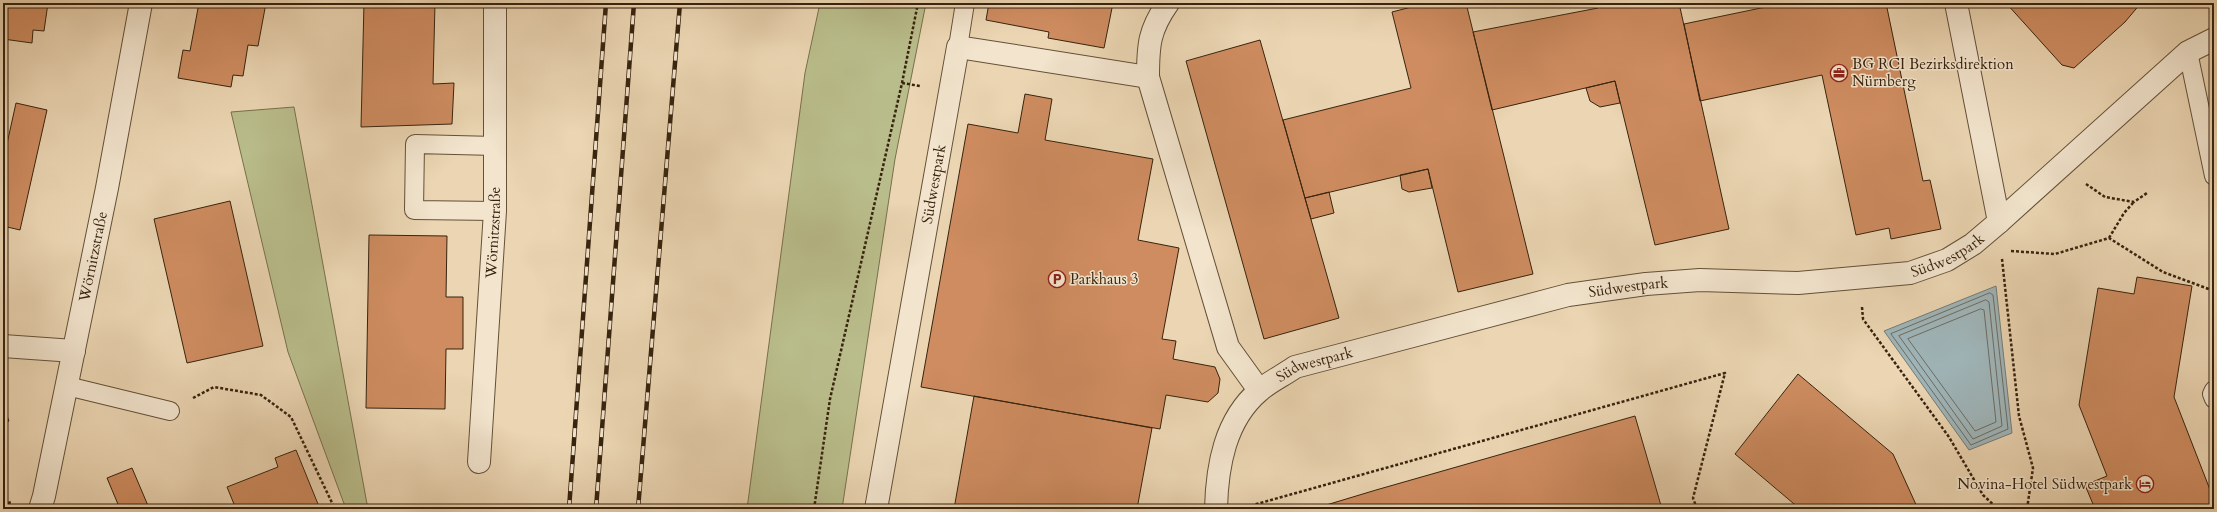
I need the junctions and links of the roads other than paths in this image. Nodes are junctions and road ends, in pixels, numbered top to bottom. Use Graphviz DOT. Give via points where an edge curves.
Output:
graph roads {
  1 [pos="140,3"];
  2 [pos="495,3"];
  3 [pos="965,3"];
  4 [pos="1168,3"];
  5 [pos="1956,3"];
  6 [pos="2214,39"];
  7 [pos="958,48"];
  8 [pos="2188,52"];
  9 [pos="1148,77"];
  10 [pos="495,146"];
  11 [pos="2214,176"];
  12 [pos="494,211"];
  13 [pos="1999,222"];
  14 [pos="3,346"];
  15 [pos="74,351"];
  16 [pos="67,386"];
  17 [pos="1259,390"];
  18 [pos="2214,390"];
  19 [pos="2214,399"];
  20 [pos="170,411"];
  21 [pos="479,462"];
  22 [pos="40,509"];
  23 [pos="876,509"];
  24 [pos="1216,509"];
  1 -- 15 [label="street, Wörnitzstraße" via="107,188"];
  2 -- 10 [label="street, Wörnitzstraße"];
  3 -- 7 [label="lane"];
  4 -- 9 [label="street, Südwestpark" via="1157,18 1149,43"];
  5 -- 13 [label="street, Südwestpark"];
  6 -- 8 [label="street, Südwestpark"];
  7 -- 9 [label="street"];
  7 -- 23 [label="street, Südwestpark"];
  8 -- 11 [label="lane"];
  8 -- 13 [label="street, Südwestpark"];
  9 -- 17 [label="street, Südwestpark" via="1228,347"];
  10 -- 12 [label="street, Wörnitzstraße"];
  10 -- 12 [label="lane" via="415,144 414,210"];
  12 -- 21 [label="street, Wörnitzstraße"];
  13 -- 17 [label="street, Südwestpark" via="1973,244 1947,260 1910,273 1798,283 1700,280 1646,284 1568,295 1296,368"];
  14 -- 15 [label="street"];
  15 -- 16 [label="street, Wörnitzstraße"];
  16 -- 20 [label="lane"];
  16 -- 22 [label="street, Wörnitzstraße"];
  17 -- 24 [label="street, Südwestpark" via="1237,414 1223,450"];
  18 -- 19 [label="lane"];
}
